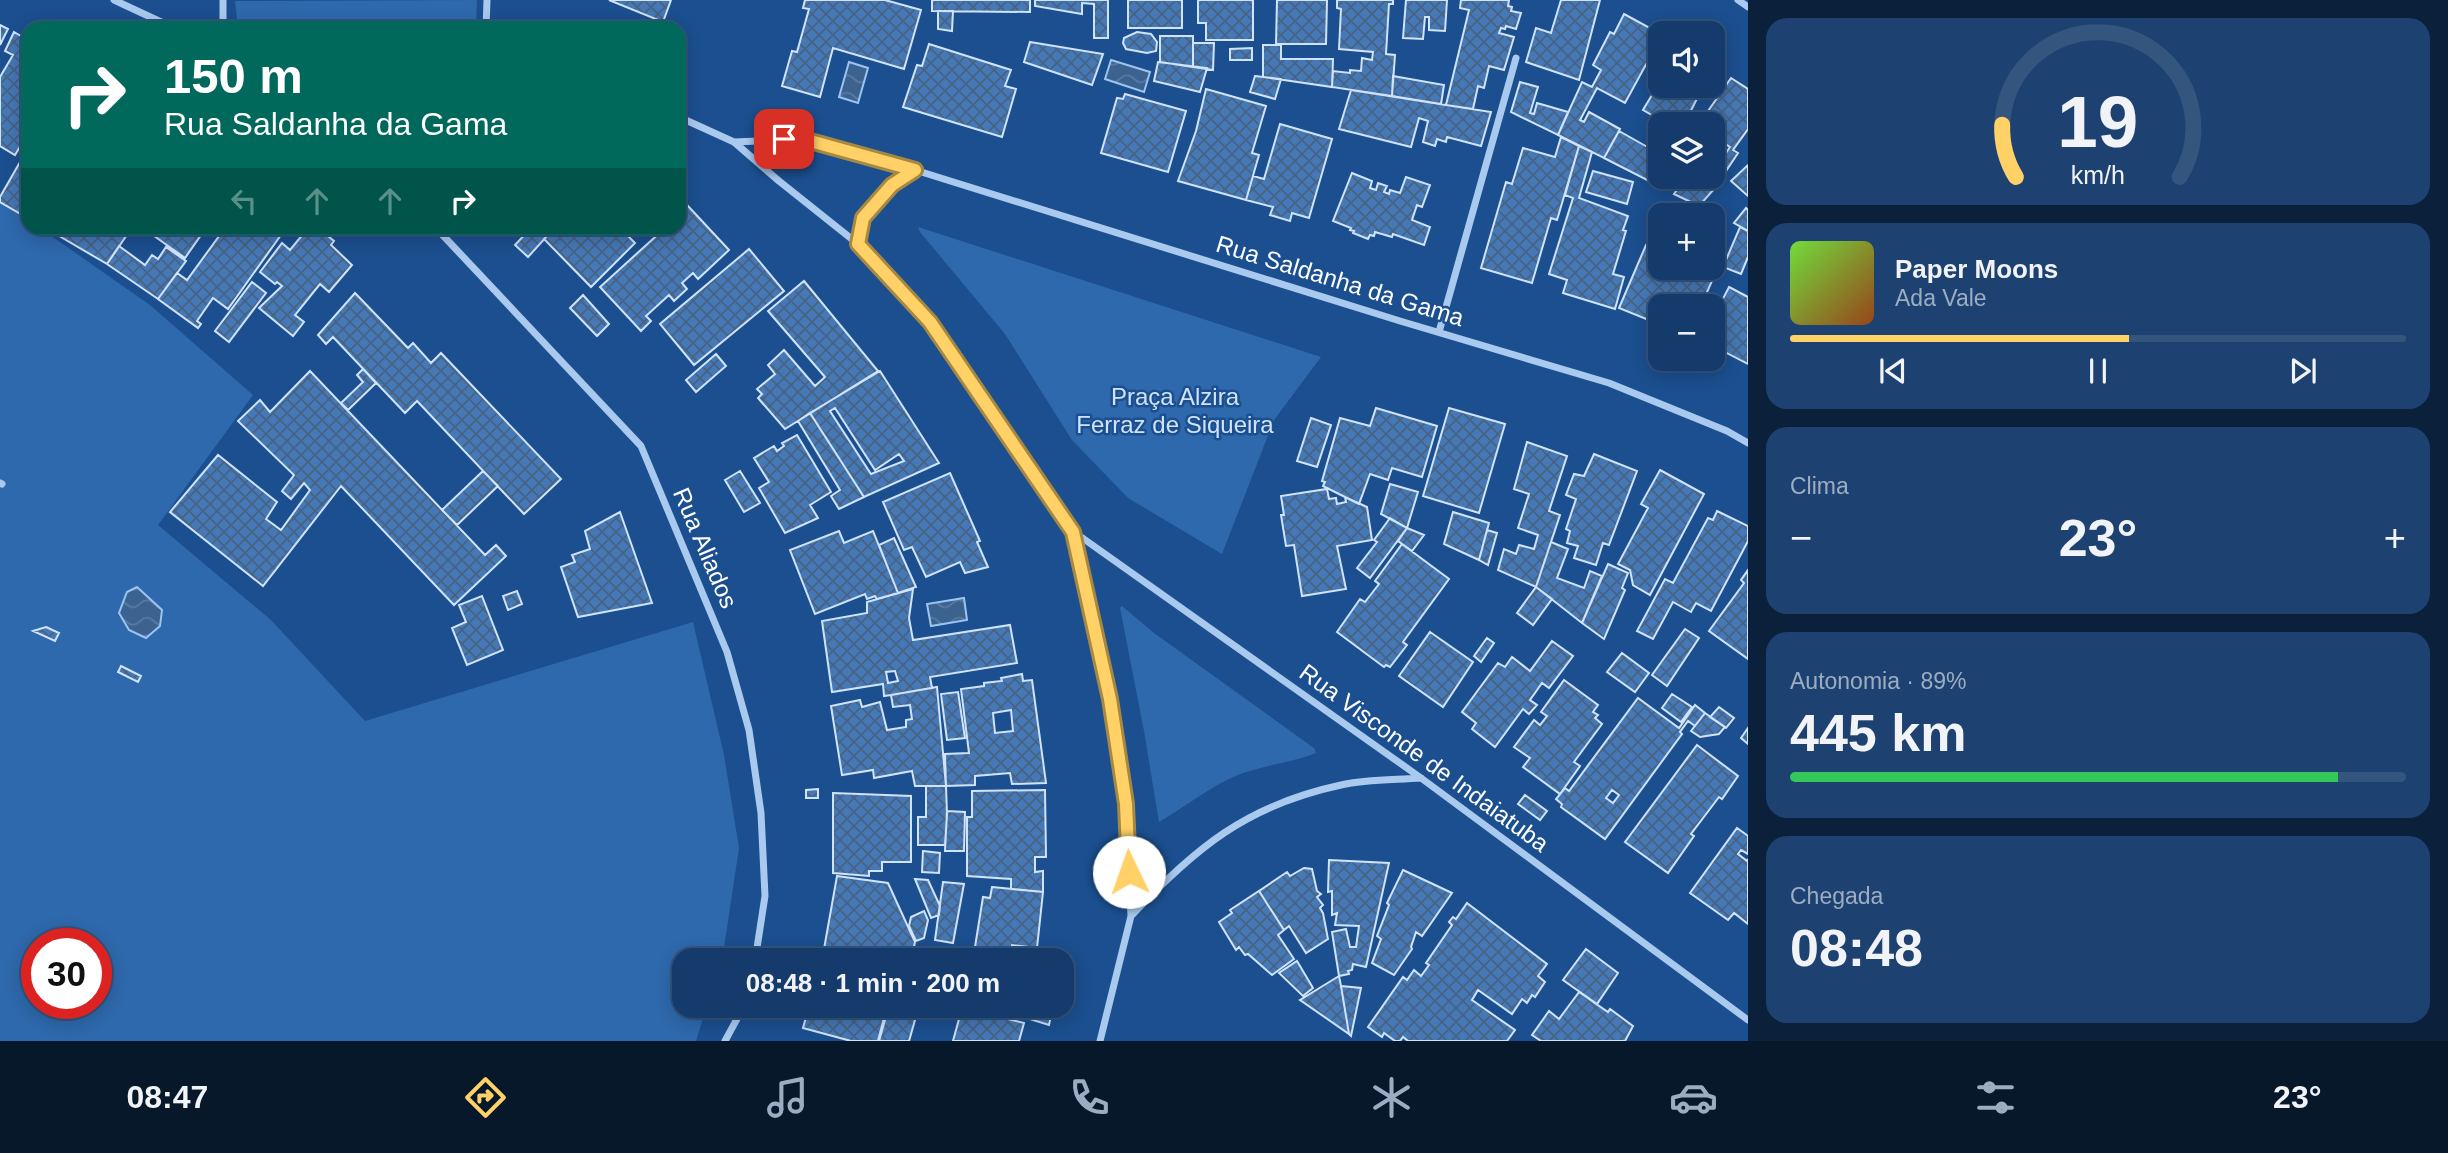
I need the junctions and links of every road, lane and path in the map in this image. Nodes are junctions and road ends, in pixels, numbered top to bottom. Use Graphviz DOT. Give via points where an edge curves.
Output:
graph roads {
  1 [pos="114,0"];
  2 [pos="223,0"];
  3 [pos="487,0"];
  4 [pos="1738,0"];
  5 [pos="1748,6"];
  6 [pos="158,21"];
  7 [pos="223,21"];
  8 [pos="486,21"];
  9 [pos="1516,58"];
  10 [pos="686,120"];
  11 [pos="734,142"];
  12 [pos="915,170"];
  13 [pos="443,235"];
  14 [pos="858,244"];
  15 [pos="1439,332"];
  16 [pos="1748,443"];
  17 [pos="1073,532"];
  18 [pos="1421,778"];
  19 [pos="1131,916"];
  20 [pos="757,948"];
  21 [pos="737,1018"];
  22 [pos="1748,1020"];
  23 [pos="725,1041"];
  24 [pos="1100,1041"];
  1 -- 6 [label="street"];
  2 -- 7 [label="street"];
  3 -- 8 [label="street"];
  4 -- 5 [label="street"];
  9 -- 15 [label="street"];
  10 -- 11 [label="street"];
  11 -- 12 [label="street, Rua Saldanha da Gama" via="803,139"];
  11 -- 14 [label="street"];
  12 -- 14 [label="street" via="892,185 863,218"];
  12 -- 15 [label="street, Rua Saldanha da Gama"];
  13 -- 20 [label="street, Rua Aliados" via="641,446 727,652 749,730 761,813 765,897"];
  14 -- 17 [label="street" via="930,322"];
  15 -- 16 [label="street, Rua Saldanha da Gama" via="1609,383"];
  17 -- 18 [label="street, Rua Visconde de Indaiatuba"];
  17 -- 19 [label="street" via="1110,699 1126,804"];
  18 -- 19 [label="street" via="1343,784 1265,810 1203,846"];
  18 -- 22 [label="street, Rua Visconde de Indaiatuba"];
  19 -- 24 [label="street"];
  21 -- 23 [label="street"];
}
